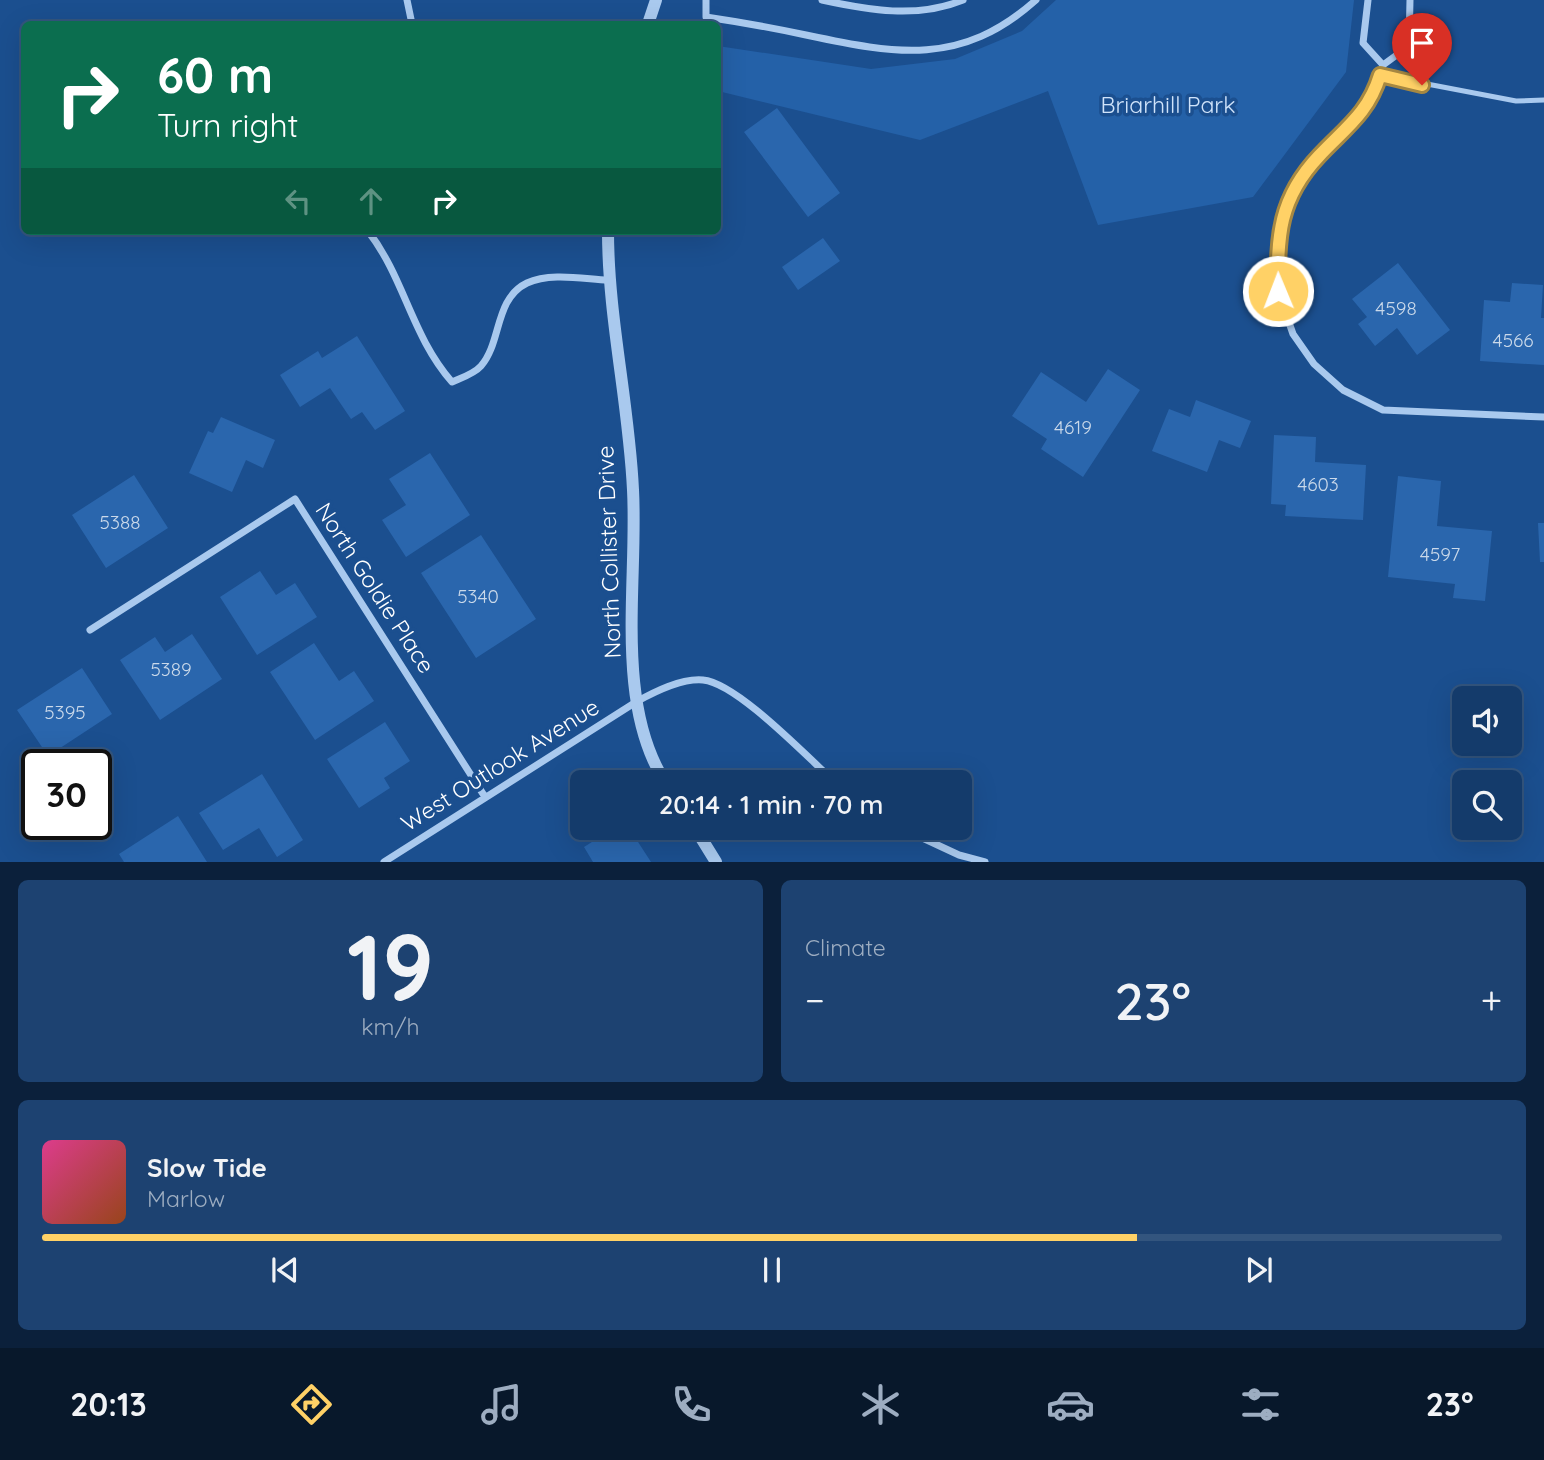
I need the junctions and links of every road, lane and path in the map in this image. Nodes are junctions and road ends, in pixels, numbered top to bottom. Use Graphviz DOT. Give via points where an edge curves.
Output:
graph roads {
  1 [pos="407,0"];
  2 [pos="656,0"];
  3 [pos="706,0"];
  4 [pos="822,0"];
  5 [pos="963,0"];
  6 [pos="1036,0"];
  7 [pos="1368,0"];
  8 [pos="1410,0"];
  9 [pos="411,21"];
  10 [pos="649,21"];
  11 [pos="1384,65"];
  12 [pos="1380,75"];
  13 [pos="1544,100"];
  14 [pos="371,235"];
  15 [pos="608,235"];
  16 [pos="608,280"];
  17 [pos="1544,417"];
  18 [pos="90,631"];
  19 [pos="636,702"];
  20 [pos="657,770"];
  21 [pos="822,770"];
  22 [pos="485,797"];
  23 [pos="702,840"];
  24 [pos="927,840"];
  25 [pos="384,862"];
  26 [pos="716,862"];
  27 [pos="985,862"];
  1 -- 9 [label="street"];
  2 -- 10 [label="street"];
  3 -- 6 [label="street" via="706,17 914,53 960,45 995,31"];
  4 -- 5 [label="street" via="905,12"];
  7 -- 11 [label="street" via="1363,43"];
  8 -- 11 [label="street" via="1409,47"];
  11 -- 12 [label="street"];
  12 -- 13 [label="lane" via="1516,101"];
  12 -- 17 [label="street" via="1373,97 1349,129 1318,157 1286,206 1277,239 1278,291 1293,334 1314,364 1343,390 1383,410"];
  14 -- 16 [label="street" via="392,267 419,336 452,382 479,369 491,351 503,307 526,283 551,278"];
  15 -- 16 [label="street, North Collister Drive"];
  16 -- 19 [label="street, North Collister Drive" via="634,489"];
  18 -- 22 [label="street, North Goldie Place" via="295,499"];
  19 -- 20 [label="street, North Collister Drive"];
  19 -- 21 [label="street, West Outlook Avenue" via="659,689 702,680 733,691"];
  19 -- 22 [label="street, West Outlook Avenue"];
  22 -- 25 [label="street, West Outlook Avenue"];
  23 -- 26 [label="street"];
  24 -- 27 [label="street"];
}
